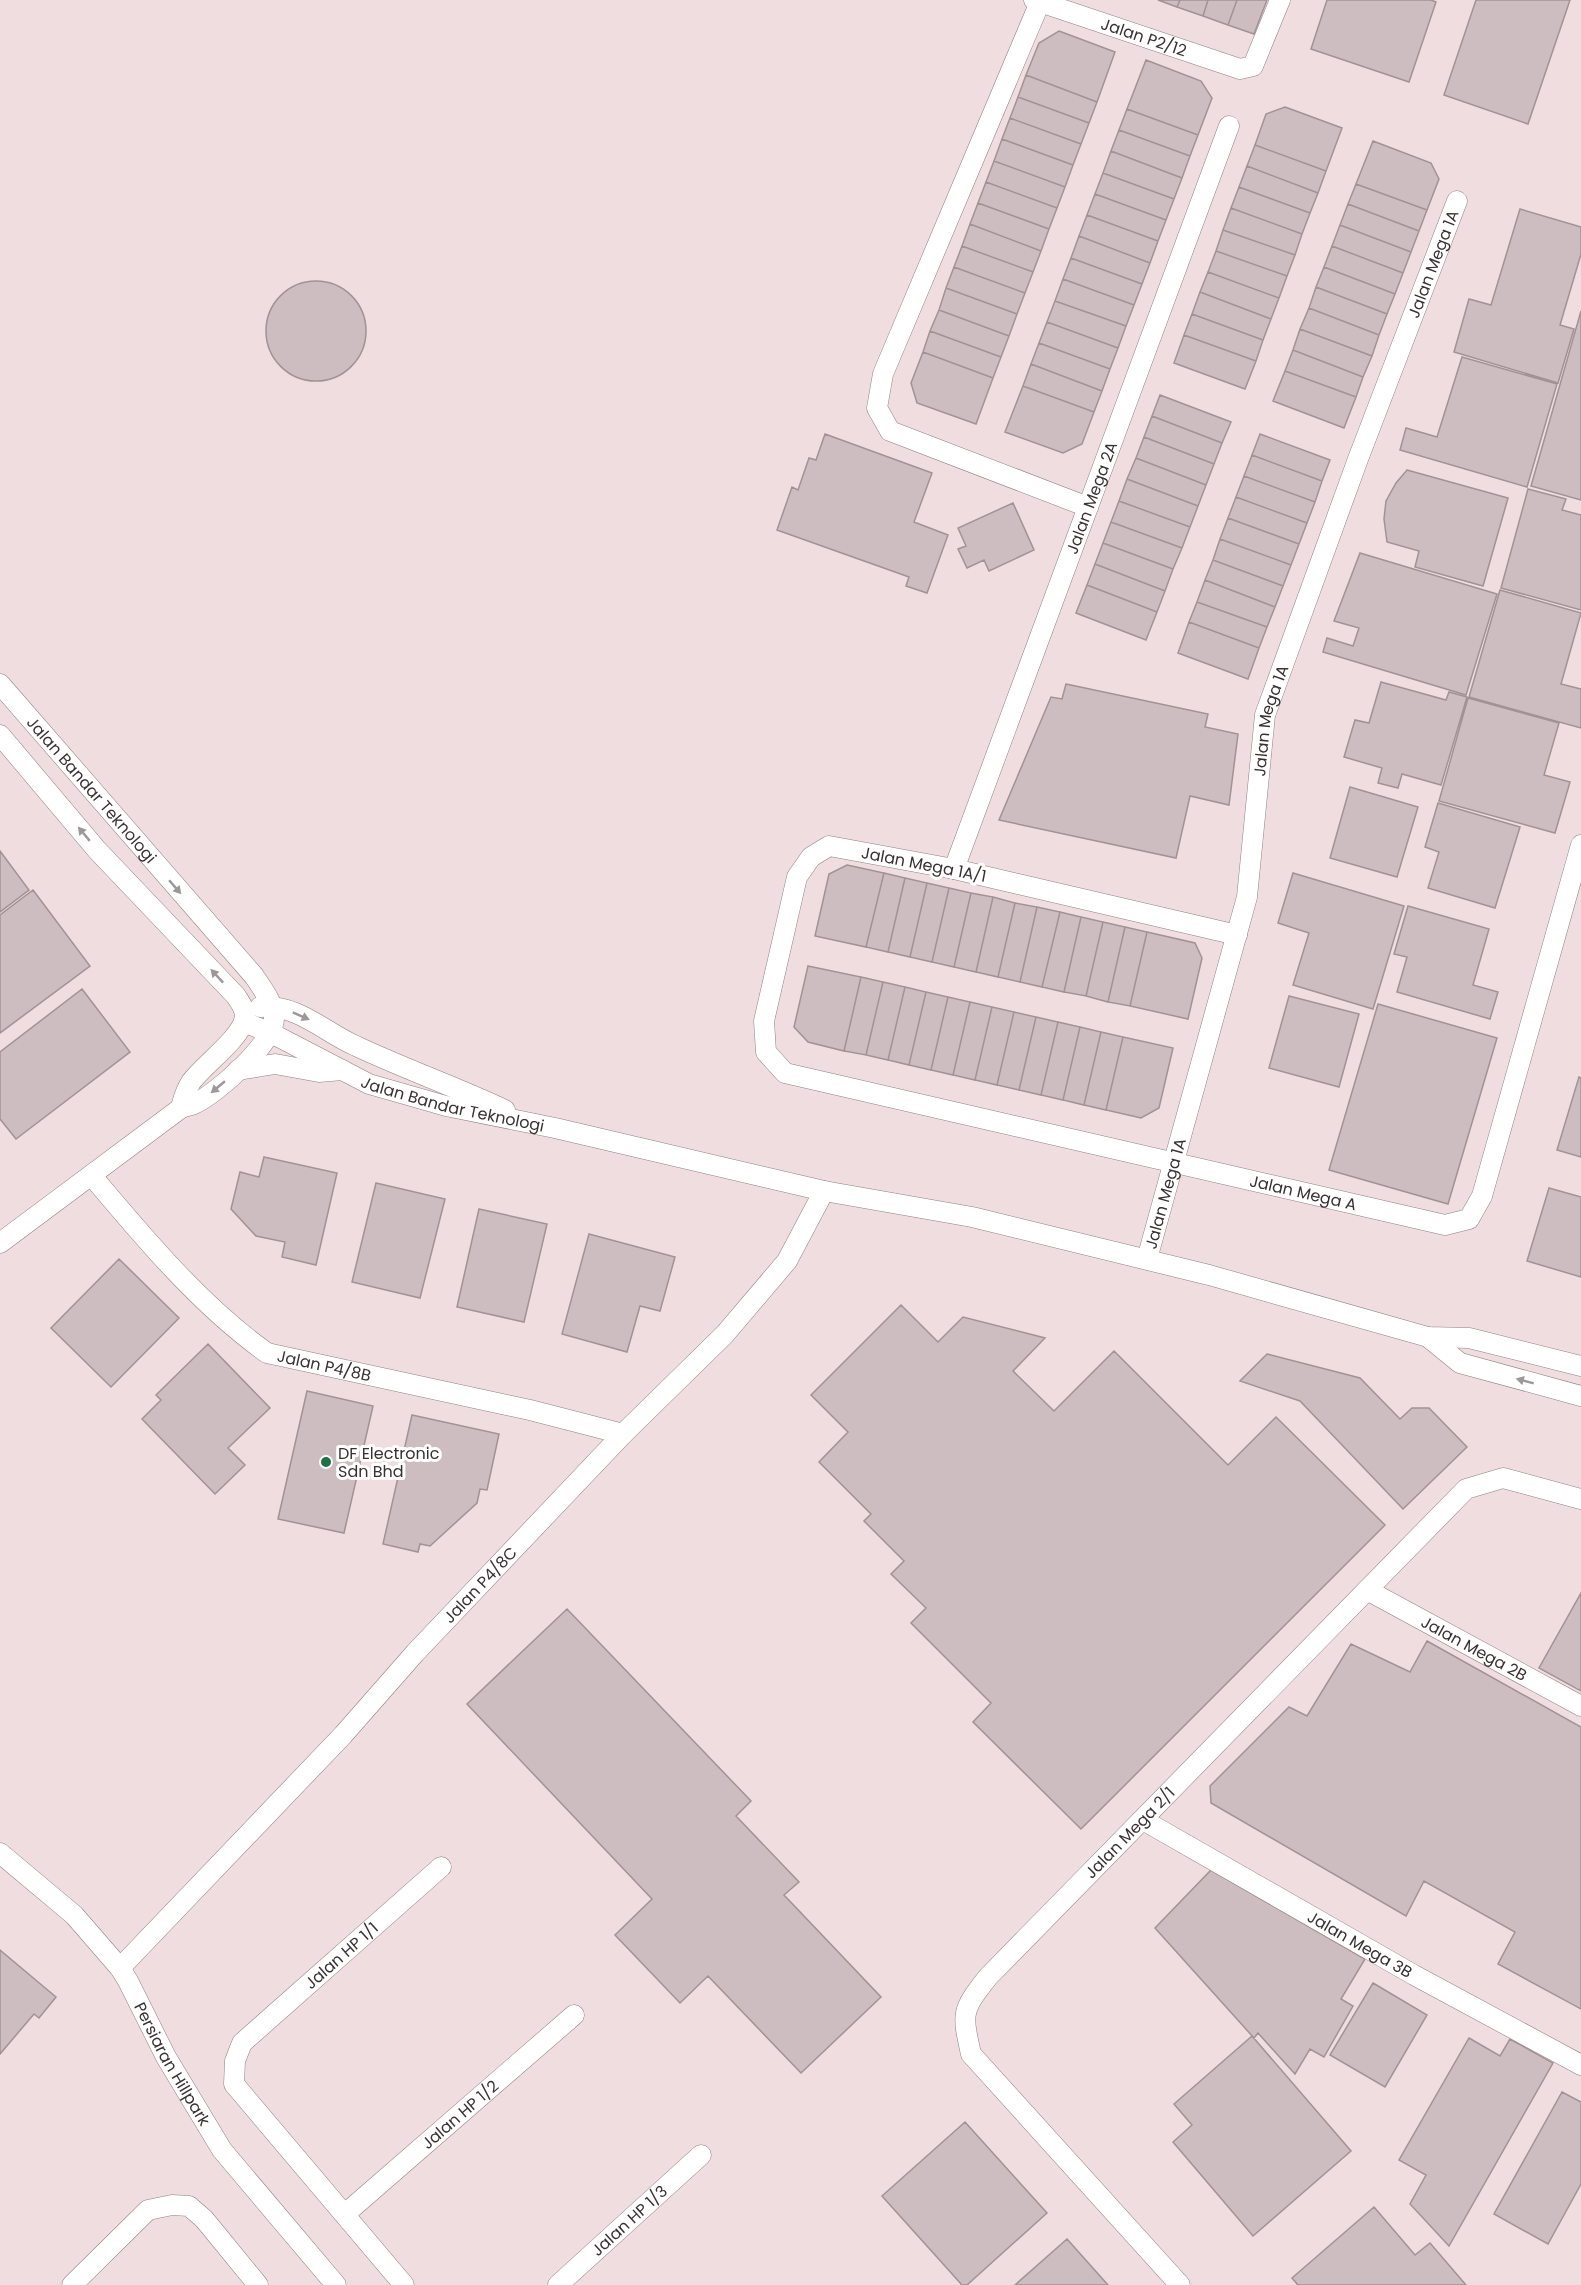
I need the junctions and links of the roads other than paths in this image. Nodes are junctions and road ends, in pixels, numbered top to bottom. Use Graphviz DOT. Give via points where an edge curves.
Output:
graph roads {
  1 [pos="1280,0"];
  2 [pos="1037,1"];
  3 [pos="1229,126"];
  4 [pos="1457,201"];
  5 [pos="1088,507"];
  6 [pos="0,684"];
  7 [pos="0,735"];
  8 [pos="1581,846"];
  9 [pos="954,868"];
  10 [pos="1236,935"];
  11 [pos="272,1006"];
  12 [pos="244,1015"];
  13 [pos="271,1033"];
  14 [pos="766,1052"];
  15 [pos="342,1070"];
  16 [pos="236,1071"];
  17 [pos="181,1108"];
  18 [pos="537,1125"];
  19 [pos="1175,1162"];
  20 [pos="92,1176"];
  21 [pos="824,1191"];
  22 [pos="0,1243"];
  23 [pos="1147,1259"];
  24 [pos="1428,1337"];
  25 [pos="1581,1366"];
  26 [pos="1581,1396"];
  27 [pos="623,1434"];
  28 [pos="1581,1499"];
  29 [pos="1367,1590"];
  30 [pos="1581,1706"];
  31 [pos="1143,1820"];
  32 [pos="0,1853"];
  33 [pos="441,1868"];
  34 [pos="120,1968"];
  35 [pos="574,2015"];
  36 [pos="1581,2065"];
  37 [pos="701,2155"];
  38 [pos="345,2214"];
  39 [pos="72,2285"];
  40 [pos="258,2285"];
  41 [pos="336,2285"];
  42 [pos="404,2285"];
  43 [pos="558,2285"];
  44 [pos="1180,2285"];
  1 -- 2 [label="street, Jalan P2/12" via="1253,66 1240,69"];
  2 -- 5 [label="street" via="883,374 877,408 890,431"];
  3 -- 5 [label="street, Jalan Mega 2A"];
  4 -- 10 [label="street, Jalan Mega 1A" via="1266,715 1247,897"];
  5 -- 9 [label="street, Jalan Mega 2A"];
  6 -- 11 [label="street, Jalan Bandar Teknologi, one-way" via="254,976"];
  12 -- 7 [label="street, Jalan Bandar Teknologi, one-way" via="236,996 97,850"];
  8 -- 19 [label="street, Jalan Mega A" via="1482,1196 1469,1219 1445,1225"];
  9 -- 10 [label="street, Jalan Mega 1A/1"];
  9 -- 14 [label="street, Jalan Mega 1A/1" via="829,846 811,856 797,877 764,1021"];
  10 -- 19 [label="street, Jalan Mega 1A"];
  11 -- 12 [label="street, Jalan Bandar Teknologi"];
  11 -- 13 [label="street"];
  11 -- 18 [label="street, Jalan Bandar Teknologi, one-way" via="300,1014 355,1046"];
  12 -- 13 [label="street, Jalan Bandar Teknologi"];
  12 -- 17 [label="street" via="234,1035 192,1080"];
  13 -- 15 [label="street, Jalan Bandar Teknologi"];
  13 -- 16 [label="street"];
  14 -- 19 [label="street, Jalan Mega A" via="785,1073"];
  15 -- 16 [label="street" via="319,1072 275,1064"];
  15 -- 18 [label="street, Jalan Bandar Teknologi" via="369,1084 446,1106"];
  16 -- 17 [label="street, one-way" via="214,1092"];
  17 -- 20 [label="street"];
  18 -- 21 [label="street"];
  19 -- 23 [label="street, Jalan Mega 1A"];
  20 -- 22 [label="street"];
  20 -- 27 [label="street, Jalan P4/8B" via="206,1301 267,1353"];
  21 -- 23 [label="street" via="972,1217"];
  21 -- 27 [label="street, Jalan P4/8C" via="787,1261 725,1334"];
  23 -- 24 [label="street"];
  24 -- 25 [label="street" via="1469,1338"];
  26 -- 24 [label="street, one-way" via="1460,1363"];
  27 -- 34 [label="street, Jalan P4/8C"];
  28 -- 29 [label="street, Jalan Mega 2/1" via="1503,1479 1466,1490"];
  29 -- 30 [label="street, Jalan Mega 2B"];
  29 -- 31 [label="street, Jalan Mega 2/1"];
  31 -- 36 [label="street, Jalan Mega 3B"];
  31 -- 44 [label="street, Jalan Mega 2/1" via="988,1977 969,2001 964,2022 971,2054"];
  32 -- 34 [label="street, Persiaran Hillpark" via="74,1915"];
  33 -- 38 [label="street, Jalan HP 1/1" via="242,2043 235,2061 234,2084"];
  34 -- 41 [label="street, Persiaran Hillpark" via="166,2057 222,2150"];
  35 -- 38 [label="street, Jalan HP 1/2"];
  37 -- 43 [label="street, Jalan HP 1/3"];
  38 -- 42 [label="street"];
  39 -- 40 [label="street" via="148,2210 172,2205 189,2206 204,2219"];
}
